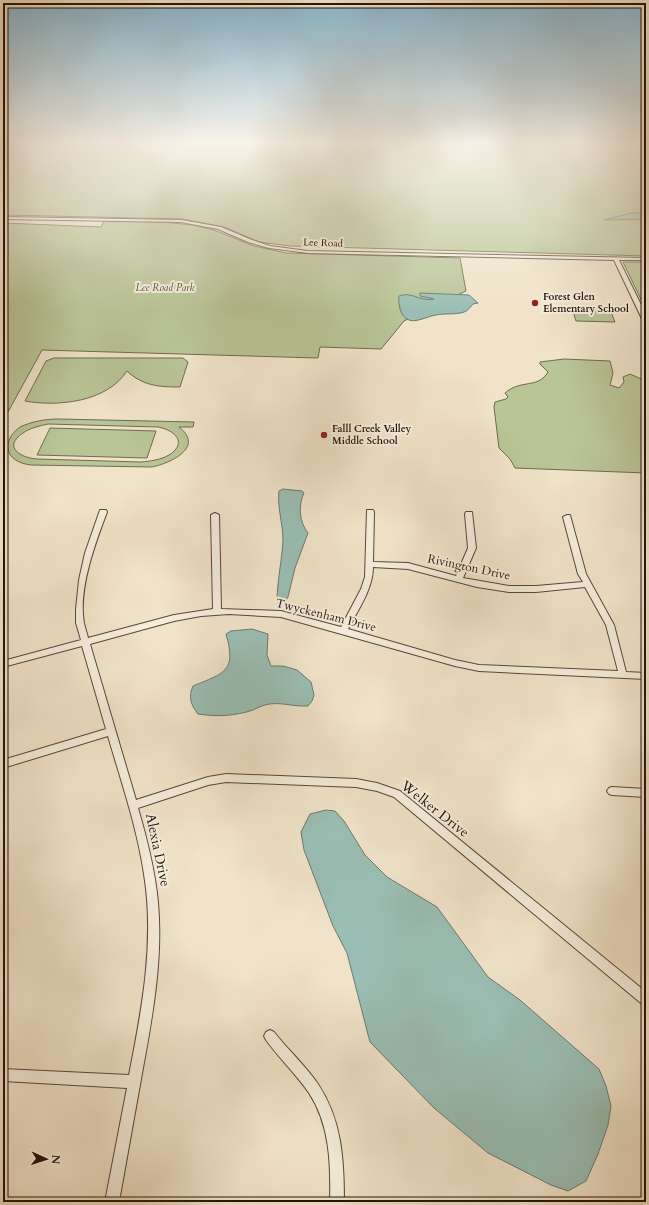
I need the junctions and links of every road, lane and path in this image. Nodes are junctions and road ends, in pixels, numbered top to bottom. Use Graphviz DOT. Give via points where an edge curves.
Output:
graph roads {
  1 [pos="3,218"];
  2 [pos="616,258"];
  3 [pos="646,259"];
  4 [pos="646,321"];
  5 [pos="103,512"];
  6 [pos="370,512"];
  7 [pos="469,514"];
  8 [pos="215,515"];
  9 [pos="567,517"];
  10 [pos="370,564"];
  11 [pos="459,579"];
  12 [pos="588,584"];
  13 [pos="217,611"];
  14 [pos="343,630"];
  15 [pos="86,642"];
  16 [pos="3,664"];
  17 [pos="623,675"];
  18 [pos="646,676"];
  19 [pos="112,730"];
  20 [pos="3,764"];
  21 [pos="612,791"];
  22 [pos="646,793"];
  23 [pos="133,805"];
  24 [pos="646,1000"];
  25 [pos="270,1036"];
  26 [pos="3,1075"];
  27 [pos="135,1082"];
  28 [pos="112,1202"];
  29 [pos="338,1202"];
  1 -- 2 [label="street, Lee Road" via="181,221 219,228 265,246 308,252"];
  2 -- 3 [label="street, Lee Road"];
  2 -- 4 [label="street"];
  5 -- 15 [label="street, Alexia Drive" via="86,557 80,600 80,623"];
  6 -- 10 [label="street"];
  7 -- 11 [label="street" via="472,548"];
  8 -- 13 [label="street"];
  9 -- 12 [label="street" via="582,574"];
  10 -- 11 [label="street, Rivington Drive" via="408,566"];
  10 -- 14 [label="street" via="365,589"];
  11 -- 12 [label="street, Rivington Drive" via="520,589 548,589"];
  12 -- 17 [label="street" via="610,625"];
  13 -- 14 [label="street, Twyckenham Drive" via="281,614"];
  13 -- 15 [label="street, Twyckenham Drive" via="174,618"];
  14 -- 17 [label="street, Twyckenham Drive" via="479,668"];
  15 -- 16 [label="street, Twyckenham Drive"];
  15 -- 19 [label="street, Alexia Drive"];
  17 -- 18 [label="street, Twyckenham Drive"];
  19 -- 20 [label="street"];
  19 -- 23 [label="street, Alexia Drive"];
  21 -- 22 [label="street"];
  23 -- 24 [label="street, Welker Drive" via="208,781 233,778 356,783 397,794"];
  23 -- 27 [label="street, Alexia Drive" via="148,862 155,933 148,1011"];
  25 -- 29 [label="street" via="313,1088 323,1105 335,1139"];
  26 -- 27 [label="street"];
  27 -- 28 [label="street, Alexia Drive"];
}
